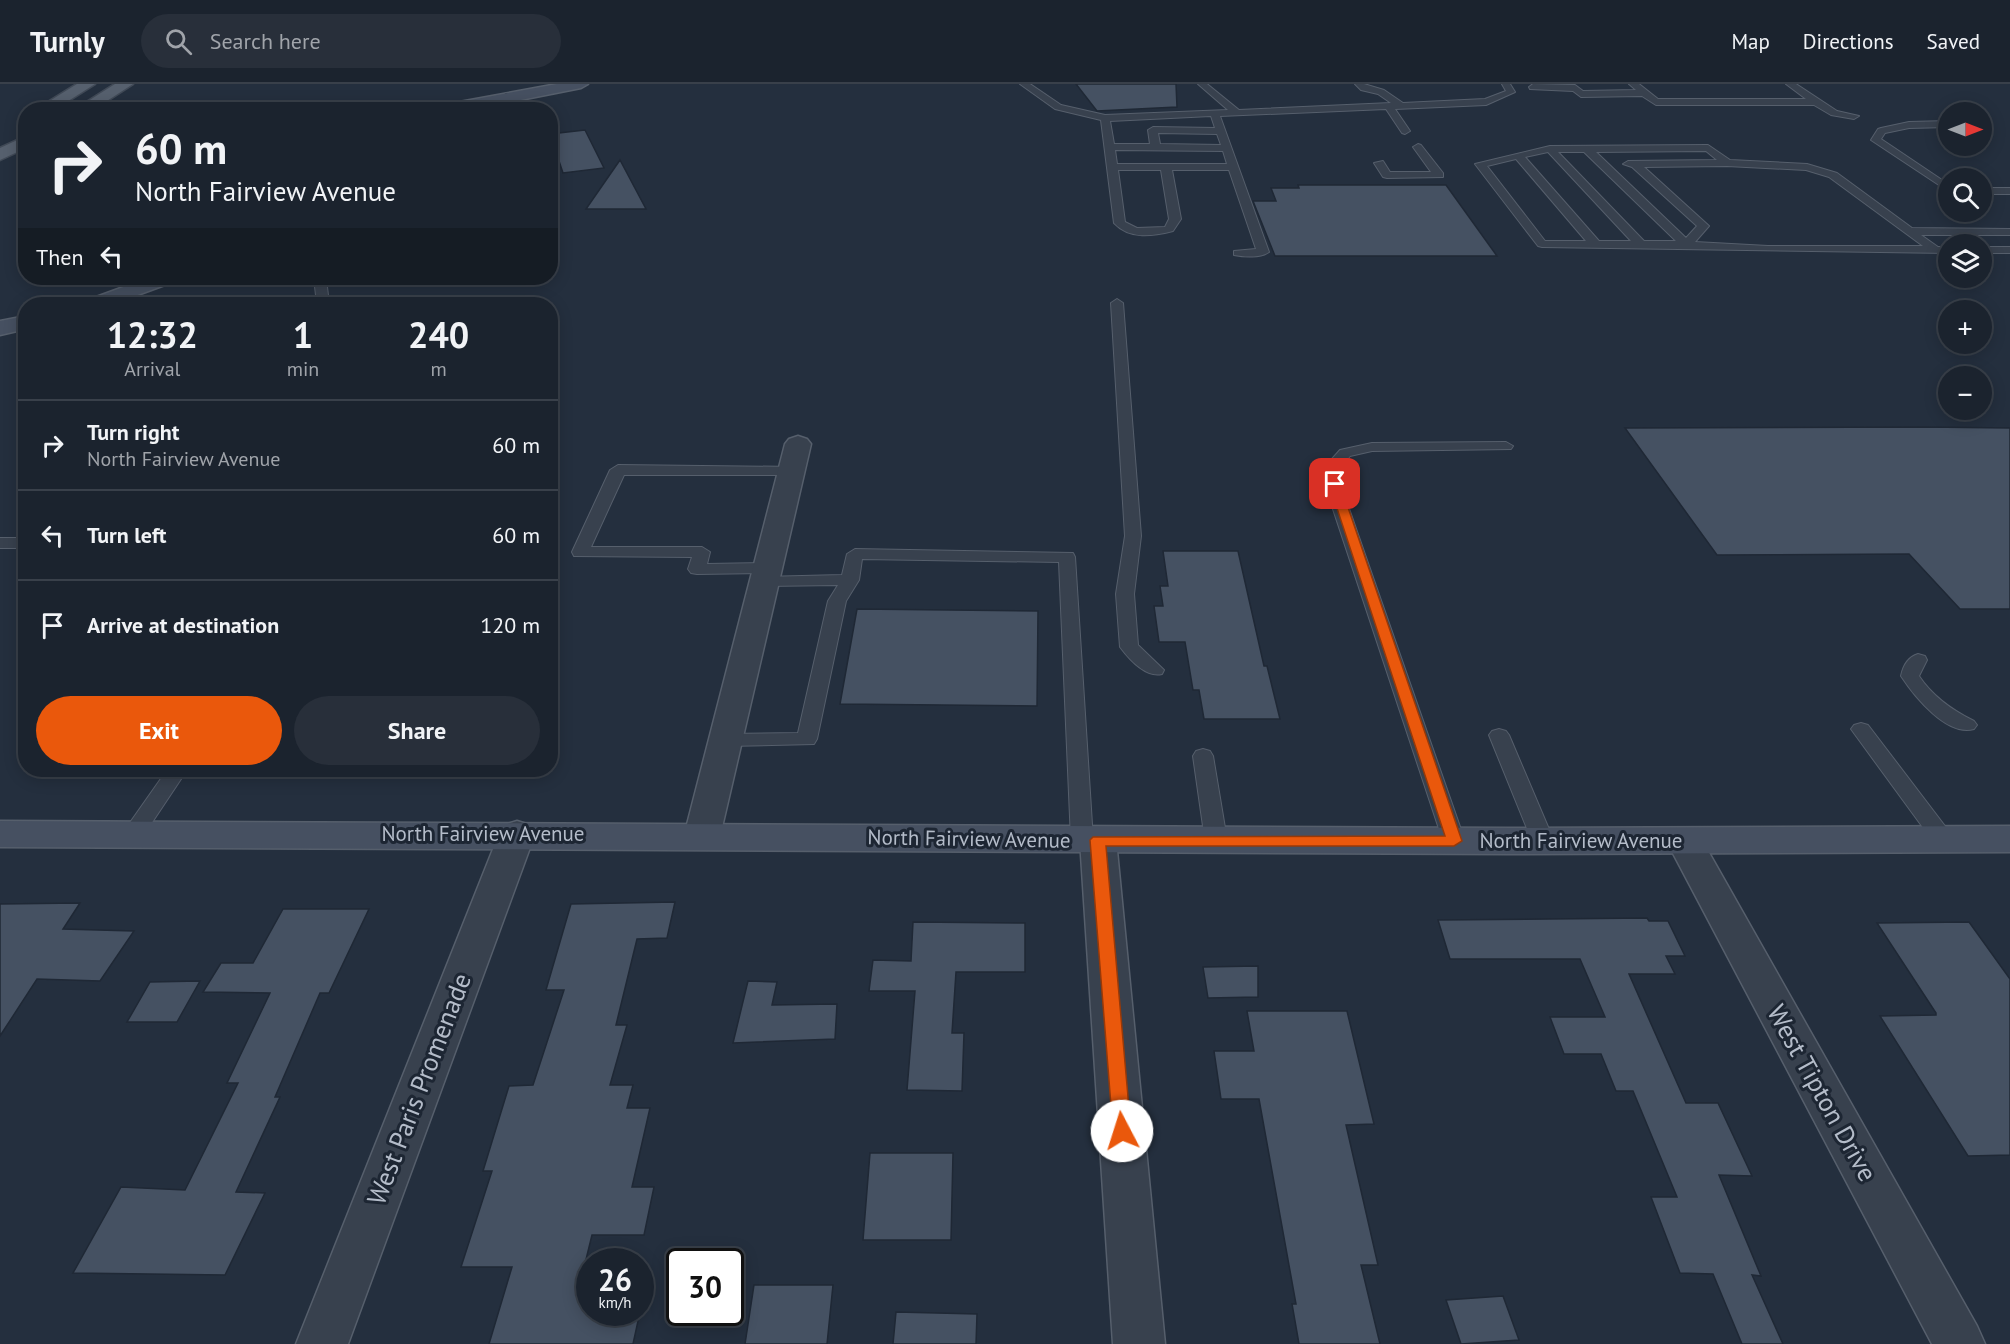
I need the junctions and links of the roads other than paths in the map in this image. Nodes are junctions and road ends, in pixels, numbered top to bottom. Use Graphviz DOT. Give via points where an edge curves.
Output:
graph roads {
  1 [pos="88,84"];
  2 [pos="126,84"];
  3 [pos="581,84"];
  4 [pos="1024,84"];
  5 [pos="1202,84"];
  6 [pos="1359,84"];
  7 [pos="1506,84"];
  8 [pos="1633,84"];
  9 [pos="1790,84"];
  10 [pos="1533,87"];
  11 [pos="1645,93"];
  12 [pos="506,96"];
  13 [pos="56,102"];
  14 [pos="95,102"];
  15 [pos="479,102"];
  16 [pos="512,102"];
  17 [pos="1816,102"];
  18 [pos="1389,107"];
  19 [pos="1403,107"];
  20 [pos="1237,113"];
  21 [pos="1215,114"];
  22 [pos="1854,116"];
  23 [pos="1105,118"];
  24 [pos="1938,124"];
  25 [pos="1221,131"];
  26 [pos="1405,131"];
  27 [pos="18,145"];
  28 [pos="1109,147"];
  29 [pos="1418,147"];
  30 [pos="1156,148"];
  31 [pos="1227,148"];
  32 [pos="1550,149"];
  33 [pos="1587,149"];
  34 [pos="0,155"];
  35 [pos="1519,156"];
  36 [pos="1379,163"];
  37 [pos="1727,163"];
  38 [pos="1602,164"];
  39 [pos="1635,164"];
  40 [pos="1112,167"];
  41 [pos="1166,167"];
  42 [pos="1233,167"];
  43 [pos="1938,181"];
  44 [pos="1992,191"];
  45 [pos="2010,191"];
  46 [pos="1910,231"];
  47 [pos="2010,232"];
  48 [pos="1595,244"];
  49 [pos="1640,244"];
  50 [pos="1686,245"];
  51 [pos="1935,250"];
  52 [pos="1992,250"];
  53 [pos="2010,250"];
  54 [pos="1238,253"];
  55 [pos="147,285"];
  56 [pos="114,297"];
  57 [pos="1117,303"];
  58 [pos="18,324"];
  59 [pos="0,328"];
  60 [pos="1506,446"];
  61 [pos="795,457"];
  62 [pos="0,543"];
  63 [pos="18,543"];
  64 [pos="767,575"];
  65 [pos="849,580"];
  66 [pos="1918,660"];
  67 [pos="1155,670"];
  68 [pos="1967,725"];
  69 [pos="1861,729"];
  70 [pos="1499,735"];
  71 [pos="726,740"];
  72 [pos="1203,756"];
  73 [pos="172,777"];
  74 [pos="0,834"];
  75 [pos="133,834"];
  76 [pos="517,834"];
  77 [pos="702,836"];
  78 [pos="1943,839"];
  79 [pos="2010,839"];
  80 [pos="1090,840"];
  81 [pos="1216,840"];
  82 [pos="1454,841"];
  83 [pos="1543,841"];
  84 [pos="1685,842"];
  85 [pos="322,1344"];
  86 [pos="1139,1344"];
  87 [pos="1959,1344"];
  1 -- 13 [label="main road"];
  2 -- 14 [label="main road"];
  3 -- 12 [label="street"];
  4 -- 23 [label="lane" via="1058,107"];
  5 -- 20 [label="lane"];
  6 -- 19 [label="lane" via="1381,92"];
  7 -- 19 [label="lane" via="1511,92 1486,102"];
  8 -- 11 [label="lane"];
  9 -- 17 [label="lane"];
  10 -- 11 [label="lane" via="1575,88 1581,94"];
  11 -- 17 [label="lane" via="1656,102"];
  12 -- 15 [label="street"];
  12 -- 16 [label="lane"];
  17 -- 22 [label="lane" via="1834,113"];
  18 -- 19 [label="lane"];
  18 -- 20 [label="lane"];
  18 -- 26 [label="lane"];
  20 -- 21 [label="lane"];
  21 -- 23 [label="lane"];
  21 -- 25 [label="lane"];
  23 -- 28 [label="lane"];
  24 -- 43 [label="lane" via="1881,131 1876,140"];
  25 -- 30 [label="lane" via="1153,130"];
  25 -- 31 [label="lane"];
  27 -- 34 [label="main road"];
  28 -- 30 [label="lane"];
  28 -- 40 [label="lane"];
  29 -- 36 [label="lane" via="1439,175 1387,175"];
  30 -- 31 [label="lane"];
  31 -- 42 [label="lane"];
  32 -- 33 [label="lane"];
  32 -- 35 [label="lane"];
  32 -- 49 [label="lane"];
  33 -- 37 [label="lane" via="1708,148"];
  33 -- 38 [label="lane"];
  35 -- 48 [label="lane"];
  35 -- 48 [label="lane" via="1480,164 1542,244"];
  37 -- 39 [label="lane"];
  37 -- 46 [label="lane" via="1807,167 1833,175"];
  38 -- 39 [label="lane"];
  38 -- 50 [label="lane"];
  39 -- 50 [label="lane" via="1703,226"];
  40 -- 41 [label="lane"];
  40 -- 41 [label="lane" via="1120,223 1127,230 1138,232 1169,229 1175,219"];
  41 -- 42 [label="lane"];
  42 -- 54 [label="lane" via="1263,252"];
  44 -- 45 [label="lane"];
  46 -- 47 [label="lane"];
  46 -- 51 [label="lane"];
  48 -- 49 [label="lane"];
  49 -- 50 [label="lane"];
  50 -- 51 [label="lane"];
  52 -- 53 [label="lane"];
  55 -- 56 [label="street"];
  57 -- 67 [label="lane" via="1133,536 1125,594 1129,647"];
  58 -- 59 [label="street"];
  60 -- 82 [label="lane" via="1372,447 1345,453 1331,469 1338,500"];
  61 -- 64 [label="street"];
  61 -- 64 [label="lane" via="618,470 580,552 702,552 697,569"];
  62 -- 63 [label="lane"];
  64 -- 65 [label="lane"];
  64 -- 71 [label="street"];
  65 -- 71 [label="lane" via="837,602 807,739"];
  65 -- 80 [label="lane" via="855,554 1067,557"];
  66 -- 68 [label="lane" via="1910,676 1918,689 1948,717"];
  69 -- 78 [label="lane"];
  70 -- 83 [label="lane"];
  71 -- 77 [label="street"];
  72 -- 81 [label="lane"];
  73 -- 75 [label="lane"];
  74 -- 75 [label="street, North Fairview Avenue"];
  75 -- 76 [label="street, North Fairview Avenue"];
  76 -- 77 [label="street, North Fairview Avenue"];
  76 -- 85 [label="street, West Paris Promenade"];
  77 -- 80 [label="street, North Fairview Avenue"];
  78 -- 79 [label="street, North Fairview Avenue"];
  78 -- 84 [label="street, North Fairview Avenue"];
  80 -- 81 [label="street, North Fairview Avenue"];
  80 -- 86 [label="street"];
  81 -- 82 [label="street, North Fairview Avenue"];
  82 -- 83 [label="street, North Fairview Avenue"];
  83 -- 84 [label="street, North Fairview Avenue"];
  84 -- 87 [label="street, West Tipton Drive"];
}
